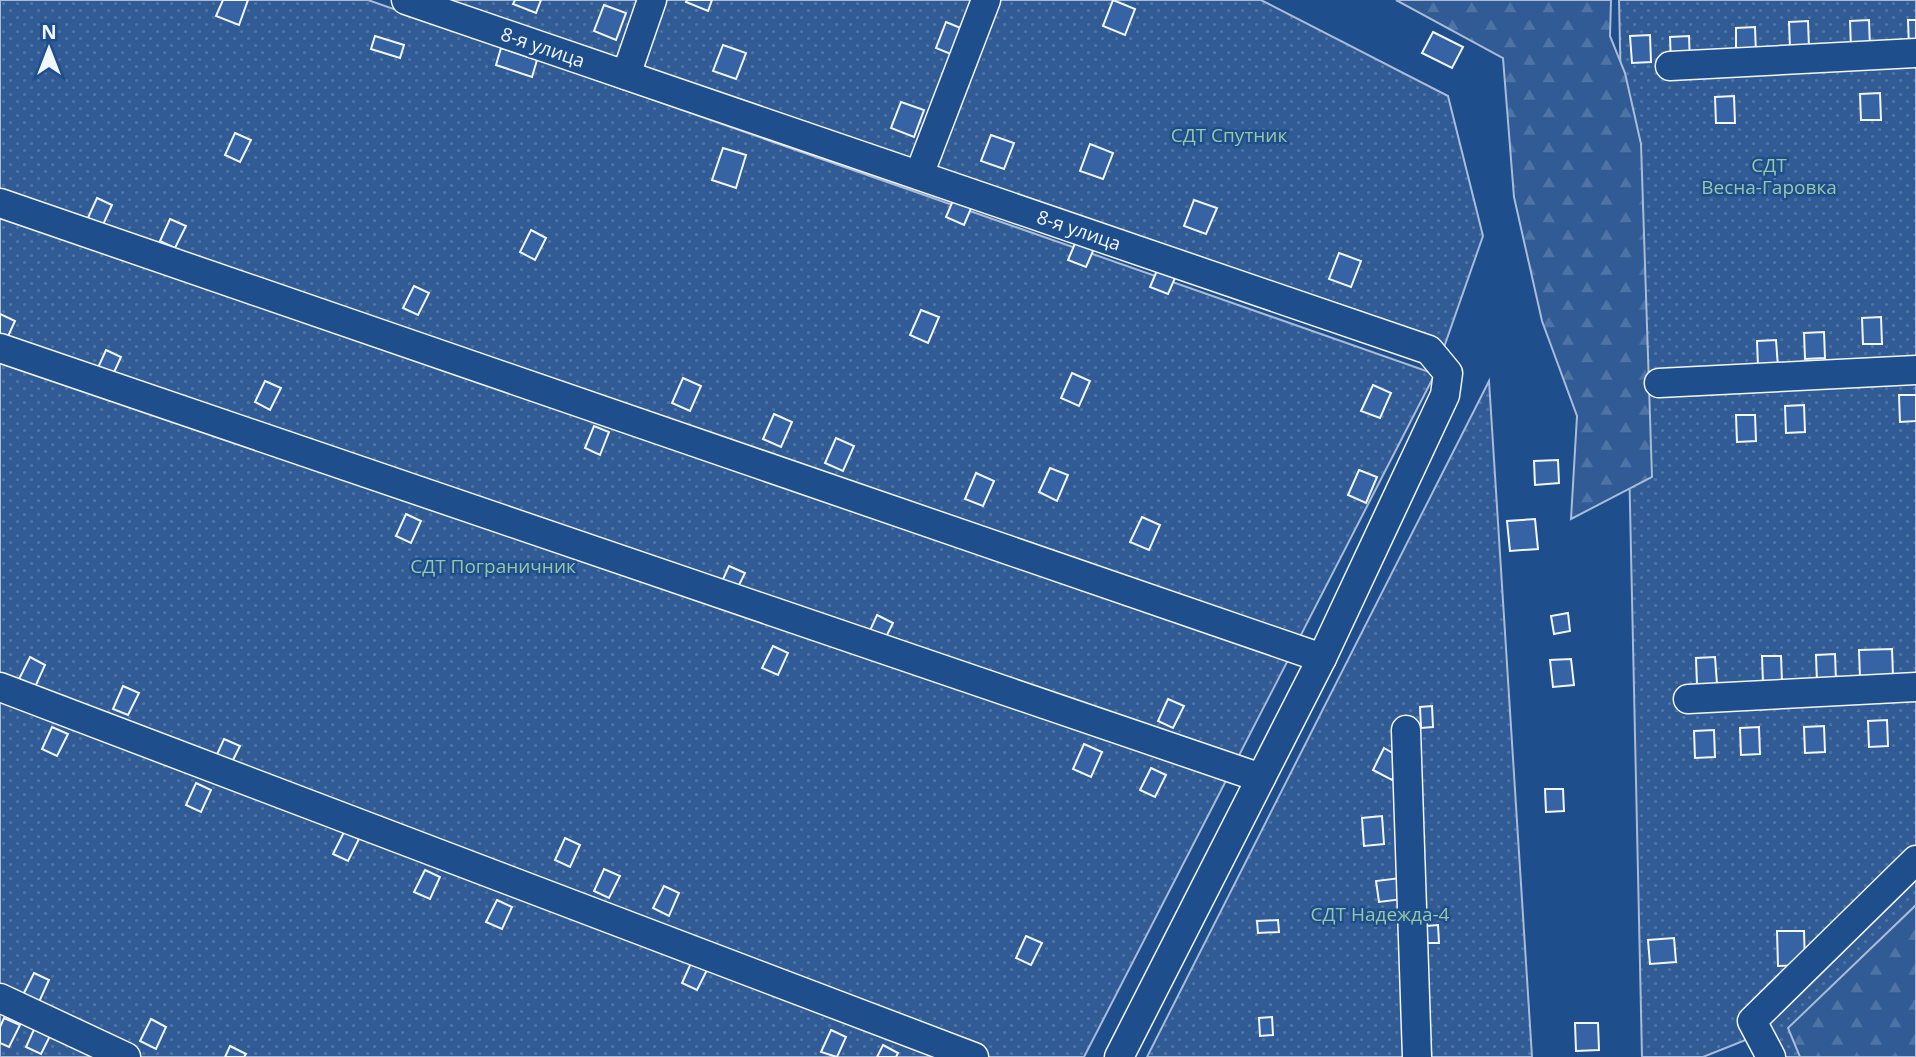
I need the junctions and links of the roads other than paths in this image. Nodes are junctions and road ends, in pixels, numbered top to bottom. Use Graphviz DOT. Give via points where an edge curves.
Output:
graph roads {
  1 [pos="406,0"];
  2 [pos="652,0"];
  3 [pos="986,0"];
  4 [pos="1916,53"];
  5 [pos="1670,66"];
  6 [pos="626,75"];
  7 [pos="919,175"];
  8 [pos="0,203"];
  9 [pos="0,348"];
  10 [pos="1916,370"];
  11 [pos="1659,383"];
  12 [pos="1322,658"];
  13 [pos="0,687"];
  14 [pos="1916,687"];
  15 [pos="1688,699"];
  16 [pos="1406,730"];
  17 [pos="1261,778"];
  18 [pos="1916,860"];
  19 [pos="0,998"];
  20 [pos="126,1057"];
  21 [pos="974,1057"];
  22 [pos="1119,1057"];
  23 [pos="1417,1057"];
  24 [pos="1771,1057"];
  1 -- 6 [label="street, 8-я улица"];
  2 -- 6 [label="street"];
  3 -- 7 [label="street"];
  4 -- 5 [label="street"];
  6 -- 7 [label="street, 8-я улица"];
  7 -- 12 [label="street, 8-я улица" via="1429,350 1448,373 1445,395"];
  8 -- 12 [label="street"];
  9 -- 17 [label="street"];
  10 -- 11 [label="street"];
  12 -- 17 [label="street, 8-я улица"];
  13 -- 21 [label="street"];
  14 -- 15 [label="street"];
  16 -- 23 [label="street"];
  17 -- 22 [label="street, 8-я улица"];
  18 -- 24 [label="street" via="1752,1021"];
  19 -- 20 [label="street"];
}
